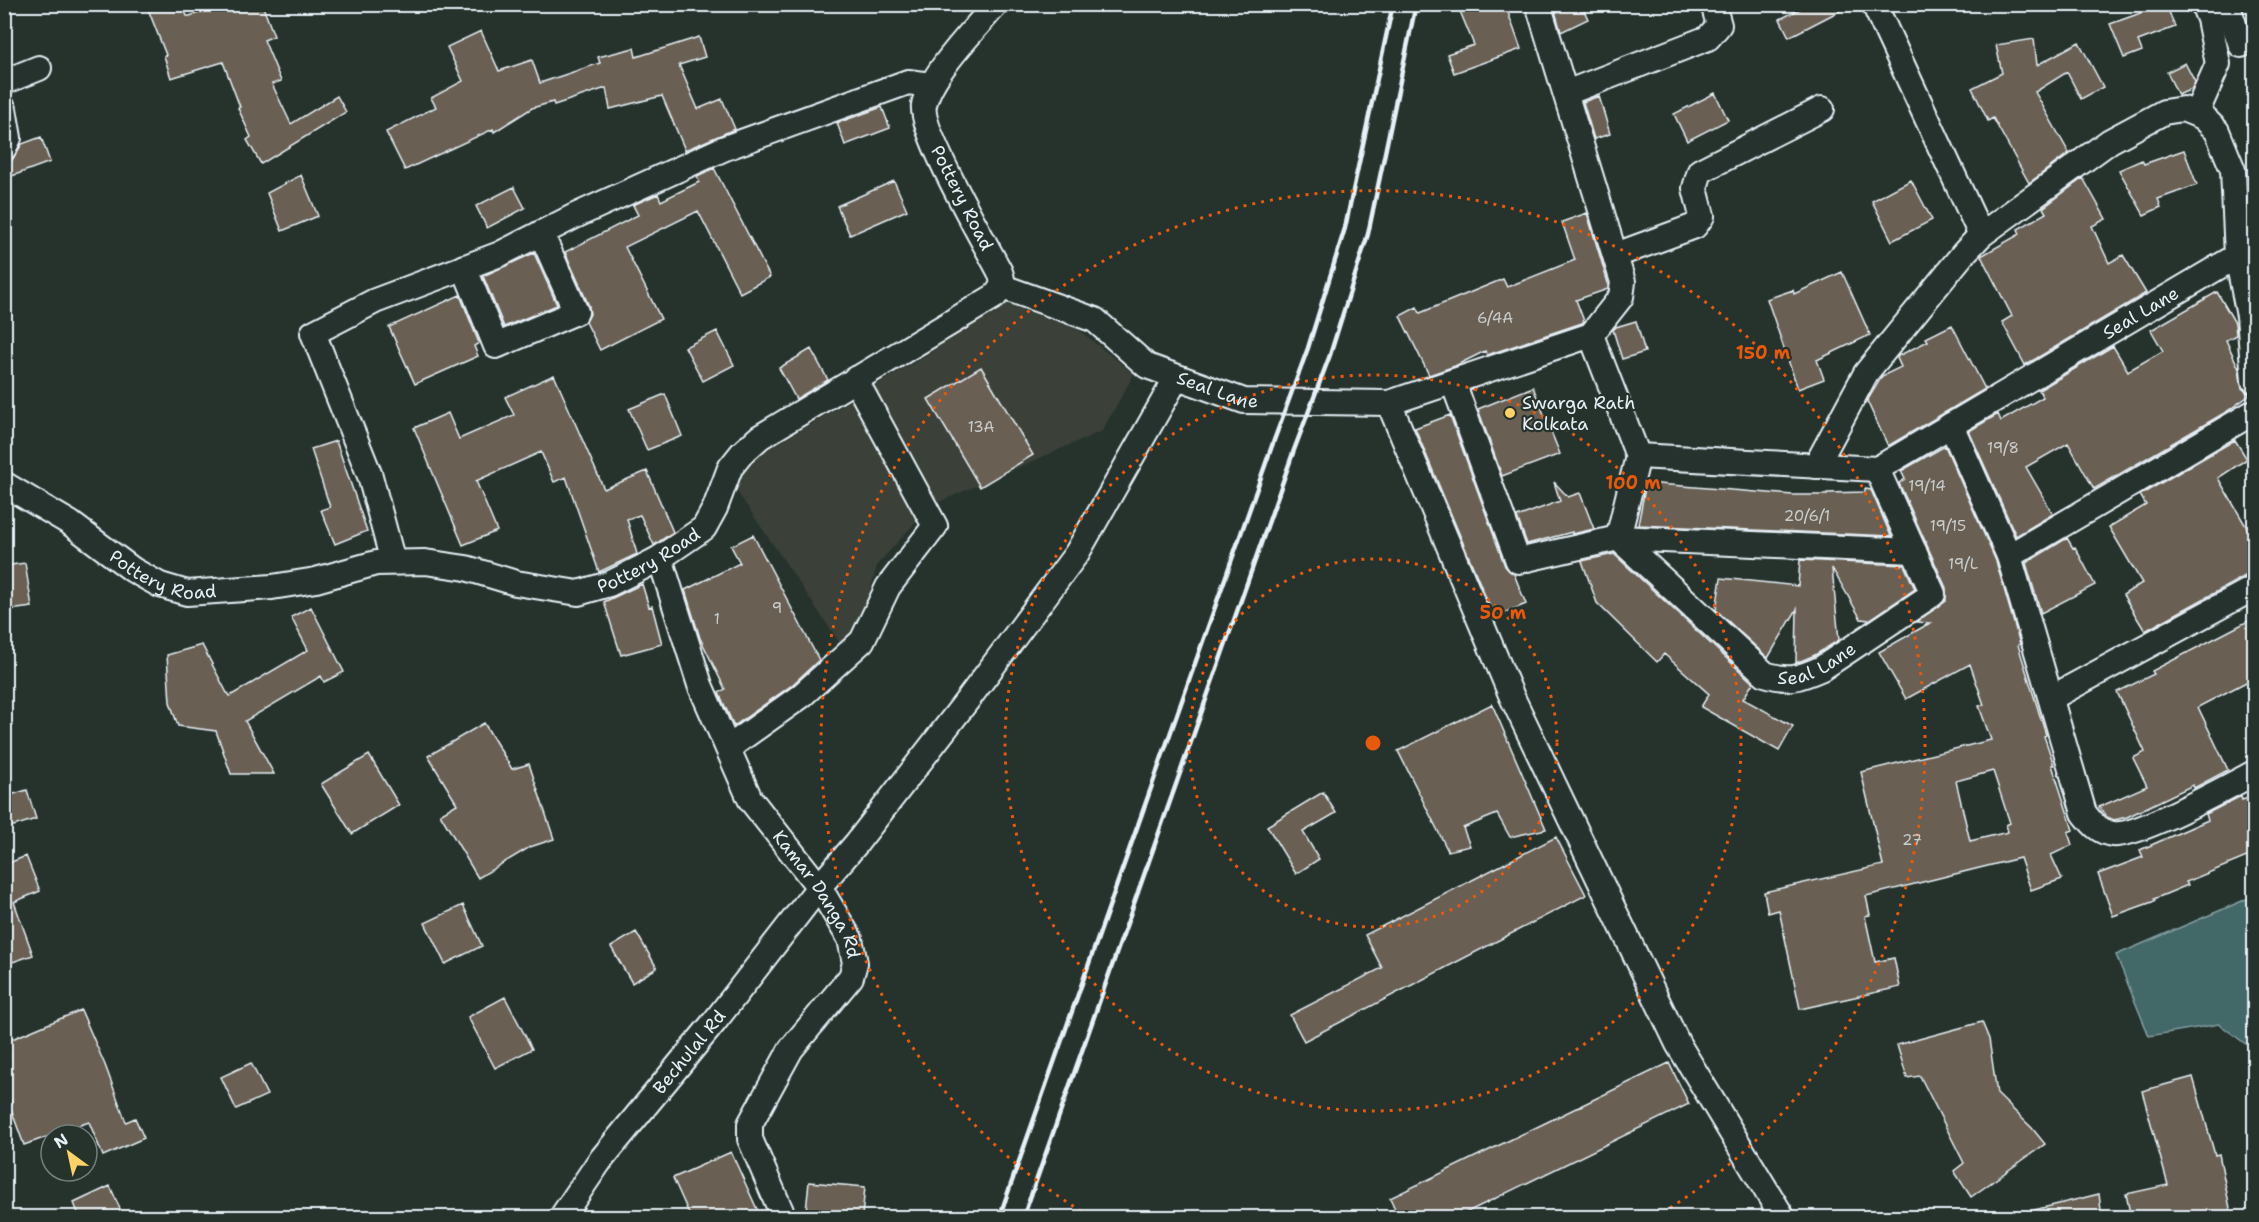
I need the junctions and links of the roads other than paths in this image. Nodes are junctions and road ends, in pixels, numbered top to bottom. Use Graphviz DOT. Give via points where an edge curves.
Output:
graph roads {
  1 [pos="996,4"];
  2 [pos="1538,4"];
  3 [pos="1713,4"];
  4 [pos="1874,4"];
  5 [pos="2203,4"];
  6 [pos="2227,4"];
  7 [pos="2241,45"];
  8 [pos="39,68"];
  9 [pos="4,82"];
  10 [pos="931,85"];
  11 [pos="1566,93"];
  12 [pos="4,109"];
  13 [pos="1822,109"];
  14 [pos="2196,114"];
  15 [pos="4,147"];
  16 [pos="541,233"];
  17 [pos="1981,235"];
  18 [pos="1616,255"];
  19 [pos="2237,256"];
  20 [pos="464,267"];
  21 [pos="1003,287"];
  22 [pos="1591,335"];
  23 [pos="1177,377"];
  24 [pos="855,379"];
  25 [pos="2254,380"];
  26 [pos="1453,381"];
  27 [pos="1389,403"];
  28 [pos="2254,412"];
  29 [pos="1950,425"];
  30 [pos="1638,456"];
  31 [pos="1816,466"];
  32 [pos="1877,469"];
  33 [pos="9,489"];
  34 [pos="1618,538"];
  35 [pos="1914,551"];
  36 [pos="2009,556"];
  37 [pos="660,558"];
  38 [pos="393,562"];
  39 [pos="2254,588"];
  40 [pos="2051,698"];
  41 [pos="728,748"];
  42 [pos="2254,773"];
  43 [pos="819,886"];
  44 [pos="561,1218"];
  45 [pos="784,1218"];
  46 [pos="1783,1218"];
  1 -- 10 [label="street, Pottery Road"];
  2 -- 11 [label="street"];
  3 -- 11 [label="street" via="1719,25 1708,38"];
  4 -- 17 [label="street"];
  5 -- 14 [label="street" via="2218,64"];
  6 -- 7 [label="street"];
  8 -- 9 [label="street"];
  10 -- 16 [label="street" via="908,82 725,148"];
  10 -- 21 [label="street, Pottery Road" via="924,106 926,122 1000,272"];
  11 -- 18 [label="street"];
  12 -- 15 [label="street" via="9,138"];
  13 -- 18 [label="street" via="1700,171 1695,188 1702,216 1695,226"];
  14 -- 17 [label="street" via="2183,109 2164,112 2110,141"];
  14 -- 19 [label="street" via="2217,132 2233,170"];
  16 -- 20 [label="street"];
  16 -- 20 [label="street" via="576,312 496,346"];
  17 -- 31 [label="street" via="1866,373"];
  18 -- 22 [label="street" via="1623,291"];
  19 -- 25 [label="street" via="2249,316"];
  19 -- 29 [label="street, Seal Lane"];
  20 -- 38 [label="street" via="375,302 313,333 370,476"];
  21 -- 23 [label="street, Seal Lane" via="1095,320 1147,366"];
  21 -- 24 [label="street, Pottery Road" via="995,296"];
  22 -- 26 [label="street, Seal Lane"];
  22 -- 30 [label="street"];
  23 -- 27 [label="street, Seal Lane" via="1244,401"];
  23 -- 43 [label="street, Bechulal Rd" via="1077,553 870,826"];
  24 -- 37 [label="street, Pottery Road" via="759,437 730,468 704,528"];
  24 -- 41 [label="street" via="935,526 888,587 862,641 801,696"];
  26 -- 27 [label="street, Seal Lane"];
  26 -- 34 [label="street" via="1518,561"];
  27 -- 46 [label="street" via="1512,697 1678,1044"];
  28 -- 36 [label="street"];
  29 -- 32 [label="street, Seal Lane"];
  29 -- 36 [label="street"];
  30 -- 31 [label="street"];
  30 -- 34 [label="street"];
  31 -- 32 [label="street"];
  32 -- 35 [label="street, Seal Lane"];
  33 -- 38 [label="street, Pottery Road" via="70,524 133,570 160,585 187,593 272,587"];
  34 -- 35 [label="street"];
  34 -- 35 [label="street, Seal Lane" via="1765,674 1783,679 1822,668 1934,594"];
  36 -- 40 [label="street"];
  37 -- 38 [label="street, Pottery Road" via="609,584 578,593 516,583 466,568"];
  37 -- 41 [label="street, Kamar Danga Rd" via="700,684"];
  39 -- 40 [label="street"];
  40 -- 42 [label="street" via="2084,813 2096,828 2114,835 2160,820"];
  41 -- 43 [label="street, Kamar Danga Rd" via="750,799"];
  43 -- 44 [label="street, Bechulal Rd" via="715,1022 598,1162"];
  43 -- 45 [label="street, Kamar Danga Rd" via="850,939 855,963 851,977 791,1049 750,1124 750,1139"];
}
